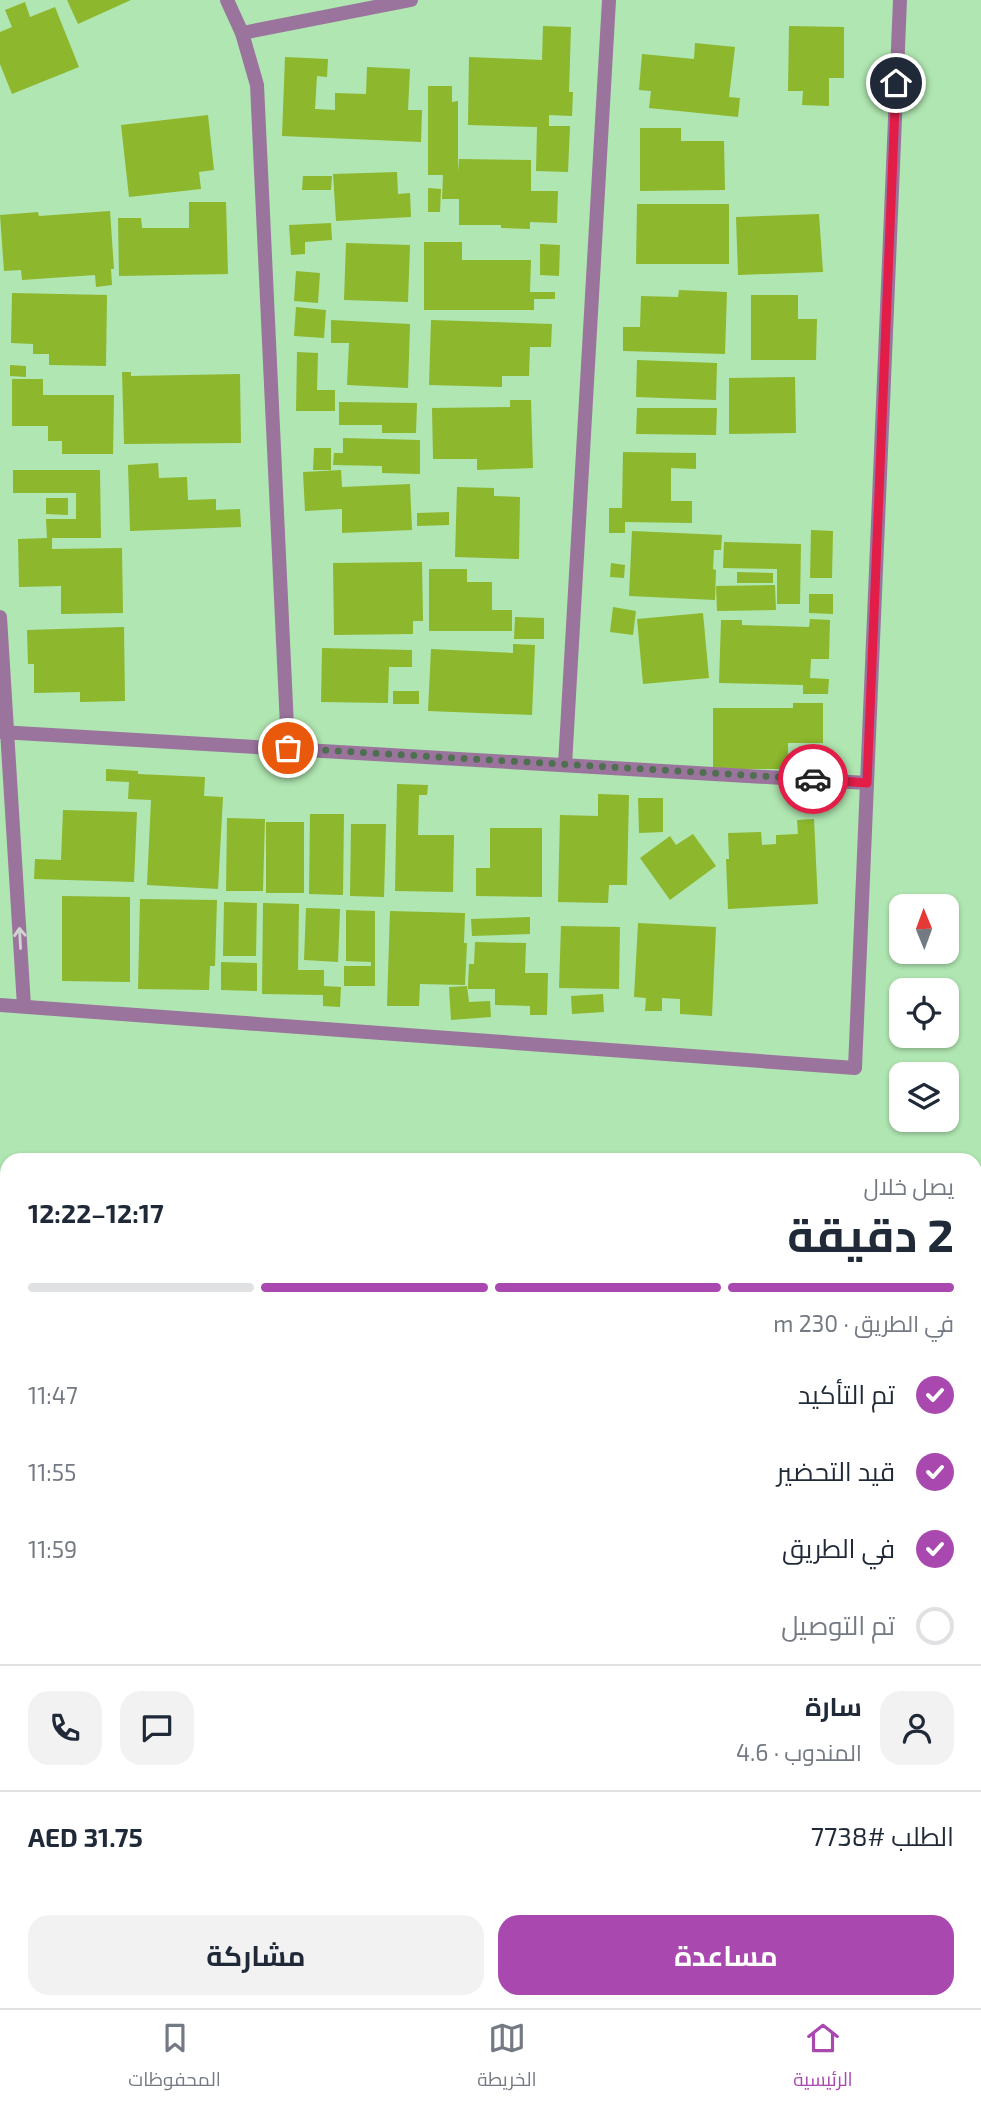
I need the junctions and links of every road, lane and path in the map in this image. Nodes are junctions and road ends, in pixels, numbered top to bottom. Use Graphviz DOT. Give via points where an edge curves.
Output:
graph roads {
  1 [pos="228,0"];
  2 [pos="411,0"];
  3 [pos="609,0"];
  4 [pos="900,0"];
  5 [pos="242,33"];
  6 [pos="0,617"];
  7 [pos="4,731"];
  8 [pos="288,748"];
  9 [pos="565,765"];
  10 [pos="867,783"];
  11 [pos="0,1004"];
  12 [pos="24,1006"];
  1 -- 5 [label="street"];
  2 -- 5 [label="street"];
  3 -- 9 [label="street"];
  4 -- 10 [label="street"];
  5 -- 8 [label="street" via="257,85"];
  6 -- 7 [label="street"];
  7 -- 8 [label="street"];
  12 -- 7 [label="street, one-way"];
  8 -- 9 [label="street"];
  9 -- 10 [label="street"];
  10 -- 12 [label="street" via="855,1068"];
  11 -- 12 [label="street"];
}
